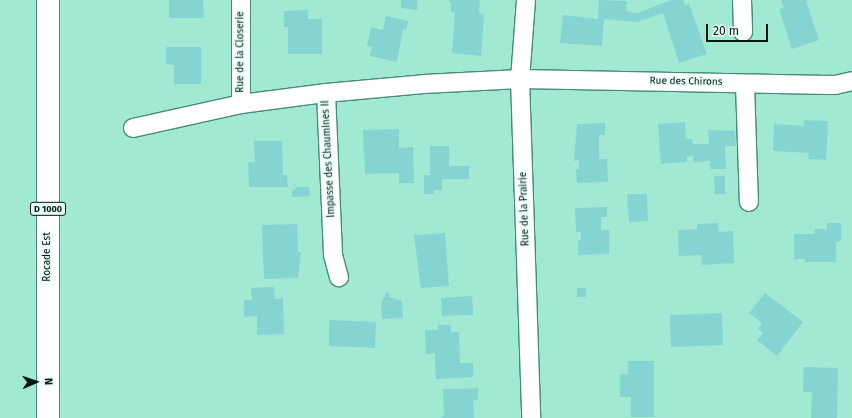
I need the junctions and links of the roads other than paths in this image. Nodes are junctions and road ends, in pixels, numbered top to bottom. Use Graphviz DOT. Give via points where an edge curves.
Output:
graph roads {
  1 [pos="48,0"];
  2 [pos="241,0"];
  3 [pos="526,0"];
  4 [pos="742,0"];
  5 [pos="743,32"];
  6 [pos="520,79"];
  7 [pos="852,81"];
  8 [pos="745,84"];
  9 [pos="326,93"];
  10 [pos="241,104"];
  11 [pos="133,128"];
  12 [pos="749,202"];
  13 [pos="339,277"];
  14 [pos="48,418"];
  15 [pos="531,418"];
  1 -- 14 [label="main road, Rocade Est / D 1000"];
  2 -- 10 [label="street, Rue de la Closerie"];
  3 -- 6 [label="street, Rue de la Prairie"];
  4 -- 5 [label="street"];
  6 -- 8 [label="street, Rue des Chirons"];
  6 -- 9 [label="street, Rue des Chirons"];
  6 -- 15 [label="street, Rue de la Prairie"];
  7 -- 8 [label="street, Rue des Chirons" via="835,85"];
  8 -- 12 [label="street"];
  9 -- 10 [label="street, Impasse des Chaumines II"];
  9 -- 13 [label="street, Impasse des Chaumines II" via="333,255"];
  10 -- 11 [label="street, Impasse des Chaumines II"];
}
